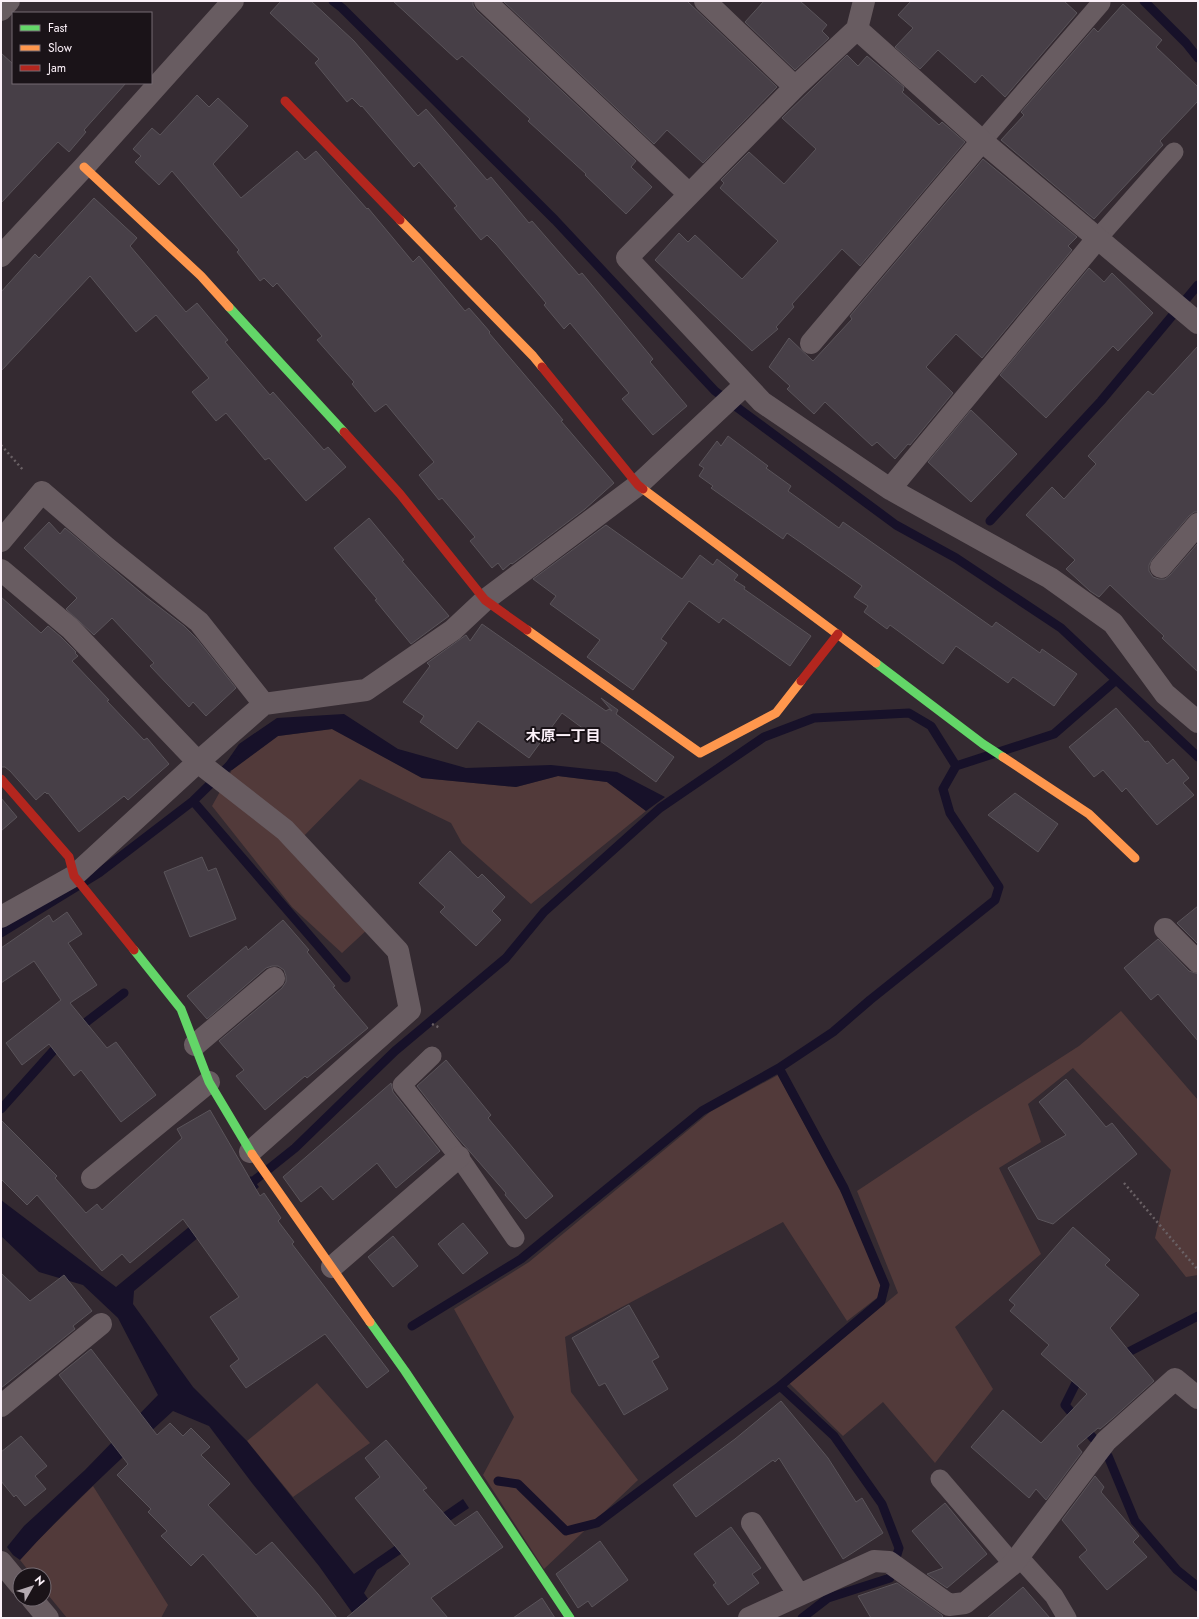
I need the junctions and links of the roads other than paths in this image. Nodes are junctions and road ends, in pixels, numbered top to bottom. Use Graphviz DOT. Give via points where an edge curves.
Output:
graph roads {
  1 [pos="9,1"];
  2 [pos="233,1"];
  3 [pos="485,1"];
  4 [pos="705,1"];
  5 [pos="864,1"];
  6 [pos="1101,3"];
  7 [pos="1,10"];
  8 [pos="856,29"];
  9 [pos="795,87"];
  10 [pos="285,101"];
  11 [pos="982,141"];
  12 [pos="1174,152"];
  13 [pos="84,167"];
  14 [pos="689,194"];
  15 [pos="1097,239"];
  16 [pos="1,256"];
  17 [pos="1193,319"];
  18 [pos="811,343"];
  19 [pos="745,385"];
  20 [pos="638,485"];
  21 [pos="890,489"];
  22 [pos="1198,524"];
  23 [pos="1,541"];
  24 [pos="1160,568"];
  25 [pos="1,570"];
  26 [pos="485,600"];
  27 [pos="838,634"];
  28 [pos="264,704"];
  29 [pos="1198,722"];
  30 [pos="198,762"];
  31 [pos="1,779"];
  32 [pos="1135,858"];
  33 [pos="74,876"];
  34 [pos="1,917"];
  35 [pos="1165,929"];
  36 [pos="1198,962"];
  37 [pos="274,978"];
  38 [pos="195,1045"];
  39 [pos="432,1056"];
  40 [pos="209,1082"];
  41 [pos="459,1157"];
  42 [pos="254,1158"];
  43 [pos="92,1178"];
  44 [pos="515,1238"];
  45 [pos="332,1267"];
  46 [pos="101,1324"];
  47 [pos="1198,1398"];
  48 [pos="1,1406"];
  49 [pos="940,1479"];
  50 [pos="752,1523"];
  51 [pos="1016,1560"];
  52 [pos="799,1595"];
  53 [pos="39,1607"];
  54 [pos="48,1618"];
  55 [pos="570,1618"];
  56 [pos="749,1618"];
  57 [pos="1067,1618"];
  1 -- 7 [label="street"];
  2 -- 13 [label="street"];
  3 -- 14 [label="street"];
  4 -- 9 [label="street"];
  5 -- 8 [label="street"];
  6 -- 11 [label="lane"];
  8 -- 9 [label="street"];
  8 -- 11 [label="street"];
  9 -- 14 [label="street"];
  10 -- 20 [label="street" via="533,356"];
  11 -- 15 [label="street"];
  11 -- 18 [label="street"];
  12 -- 15 [label="lane"];
  13 -- 16 [label="street"];
  13 -- 26 [label="street" via="201,276 400,494"];
  14 -- 19 [label="street" via="627,258"];
  15 -- 17 [label="street"];
  15 -- 21 [label="street"];
  19 -- 20 [label="street"];
  19 -- 21 [label="street" via="762,402"];
  20 -- 26 [label="street"];
  20 -- 27 [label="street"];
  21 -- 29 [label="street" via="1050,578 1113,623 1165,694"];
  22 -- 24 [label="street"];
  23 -- 28 [label="street" via="42,492 199,622"];
  25 -- 30 [label="street" via="70,628"];
  26 -- 27 [label="street" via="700,753 776,713"];
  26 -- 28 [label="street" via="453,630 366,690"];
  27 -- 32 [label="street" via="983,744 1089,814"];
  28 -- 30 [label="street"];
  30 -- 33 [label="street"];
  30 -- 42 [label="street" via="285,830 398,951 410,1010"];
  31 -- 33 [label="street" via="69,857"];
  33 -- 34 [label="street"];
  33 -- 38 [label="street" via="181,1009"];
  35 -- 36 [label="street"];
  37 -- 38 [label="street"];
  38 -- 40 [label="street"];
  39 -- 41 [label="lane" via="402,1085"];
  40 -- 42 [label="street"];
  40 -- 43 [label="street"];
  41 -- 44 [label="lane"];
  41 -- 45 [label="street"];
  42 -- 45 [label="street"];
  45 -- 55 [label="street" via="405,1371"];
  46 -- 48 [label="street"];
  47 -- 51 [label="street" via="1176,1379 1170,1384 1106,1441"];
  49 -- 51 [label="lane"];
  50 -- 52 [label="street"];
  51 -- 52 [label="street" via="965,1603 949,1605 895,1566 874,1561"];
  51 -- 57 [label="lane" via="1054,1596"];
  52 -- 56 [label="street"];
  53 -- 54 [label="street"];
}
